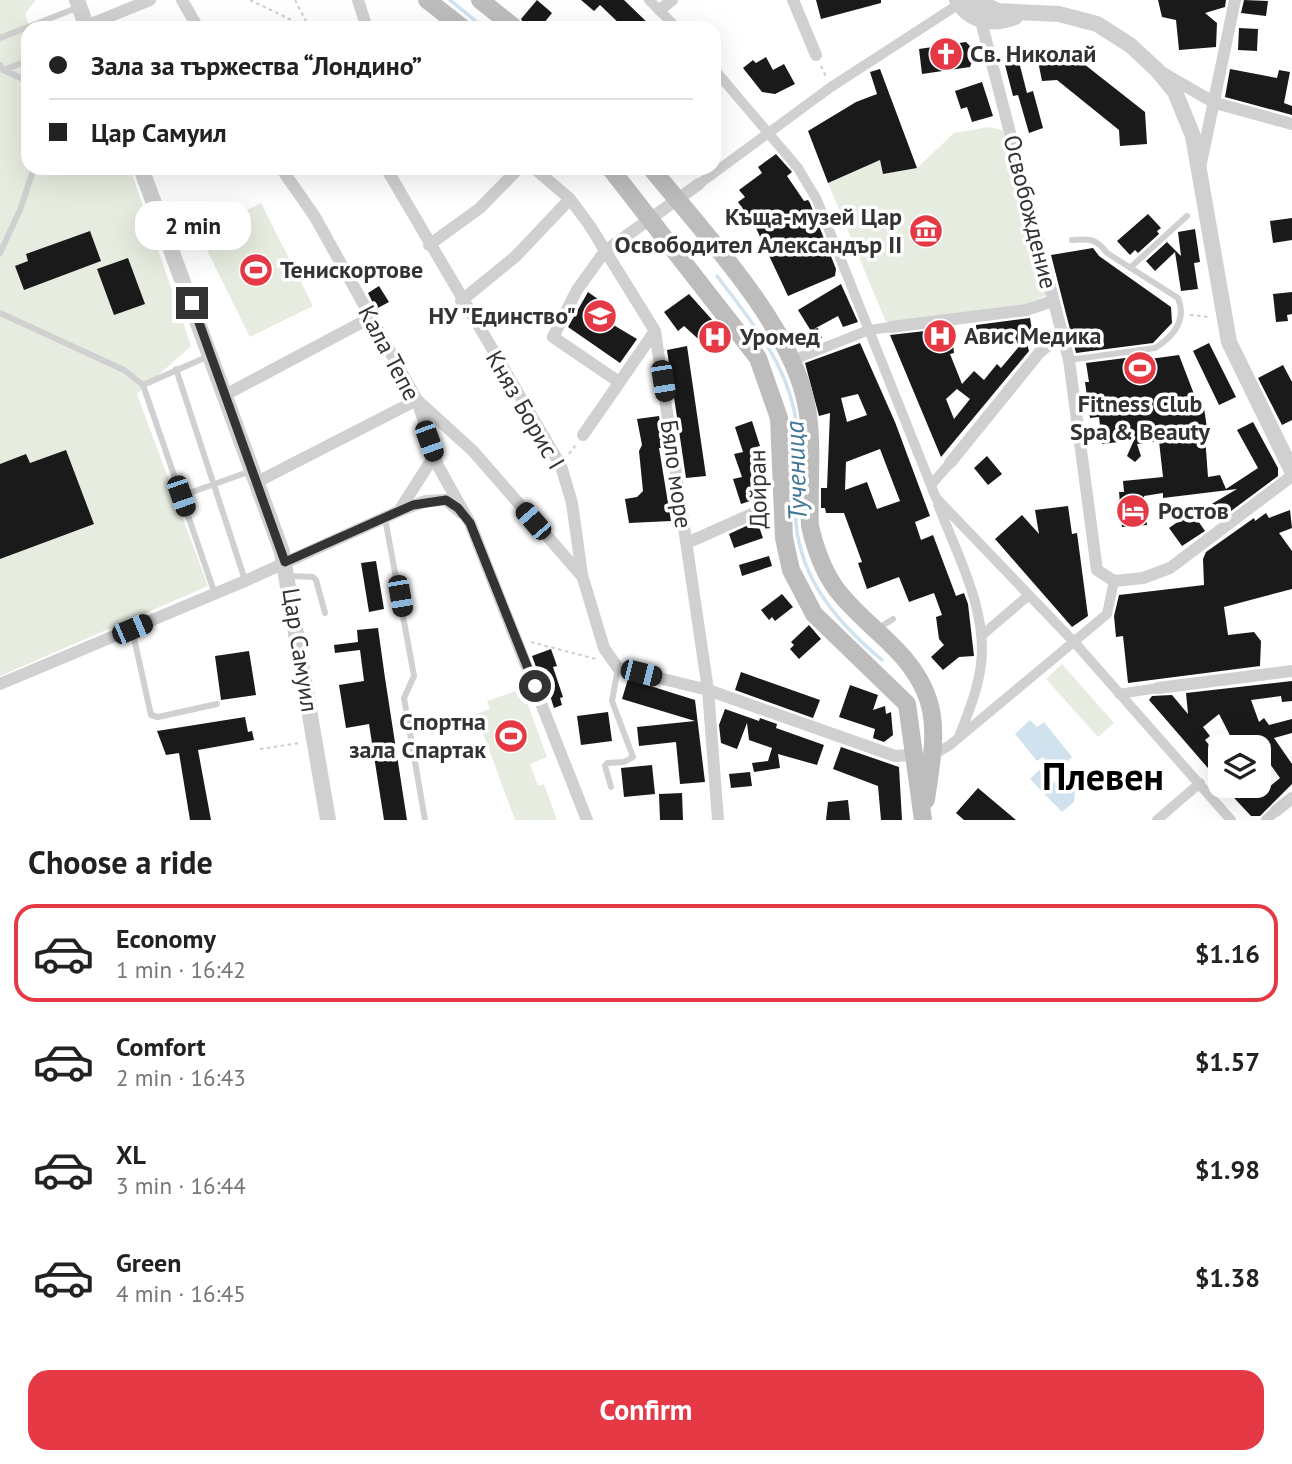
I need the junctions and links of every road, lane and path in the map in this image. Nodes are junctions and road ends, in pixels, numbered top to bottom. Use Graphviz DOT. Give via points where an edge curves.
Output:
graph roads {
  1 [pos="150,0"];
  2 [pos="182,0"];
  3 [pos="250,0"];
  4 [pos="295,0"];
  5 [pos="358,0"];
  6 [pos="427,0"];
  7 [pos="480,0"];
  8 [pos="649,0"];
  9 [pos="673,0"];
  10 [pos="793,0"];
  11 [pos="1235,0"];
  12 [pos="963,1"];
  13 [pos="78,4"];
  14 [pos="660,10"];
  15 [pos="998,11"];
  16 [pos="1020,15"];
  17 [pos="39,21"];
  18 [pos="85,21"];
  19 [pos="101,21"];
  20 [pos="194,21"];
  21 [pos="294,21"];
  22 [pos="306,21"];
  23 [pos="365,21"];
  24 [pos="454,21"];
  25 [pos="506,21"];
  26 [pos="670,21"];
  27 [pos="981,21"];
  28 [pos="21,29"];
  29 [pos="0,38"];
  30 [pos="816,55"];
  31 [pos="21,63"];
  32 [pos="1,68"];
  33 [pos="1157,70"];
  34 [pos="721,77"];
  35 [pos="21,78"];
  36 [pos="831,87"];
  37 [pos="1215,103"];
  38 [pos="1292,124"];
  39 [pos="769,131"];
  40 [pos="721,167"];
  41 [pos="1199,172"];
  42 [pos="32,175"];
  43 [pos="144,175"];
  44 [pos="286,175"];
  45 [pos="390,175"];
  46 [pos="512,175"];
  47 [pos="542,175"];
  48 [pos="615,175"];
  49 [pos="657,175"];
  50 [pos="711,175"];
  51 [pos="699,184"];
  52 [pos="570,199"];
  53 [pos="676,199"];
  54 [pos="1187,216"];
  55 [pos="648,219"];
  56 [pos="1072,240"];
  57 [pos="429,245"];
  58 [pos="605,251"];
  59 [pos="0,253"];
  60 [pos="1131,267"];
  61 [pos="461,301"];
  62 [pos="1052,301"];
  63 [pos="0,313"];
  64 [pos="1182,314"];
  65 [pos="370,318"];
  66 [pos="1224,318"];
  67 [pos="891,327"];
  68 [pos="869,330"];
  69 [pos="655,331"];
  70 [pos="1061,334"];
  71 [pos="211,355"];
  72 [pos="793,360"];
  73 [pos="1069,360"];
  74 [pos="176,369"];
  75 [pos="619,382"];
  76 [pos="143,385"];
  77 [pos="225,395"];
  78 [pos="417,400"];
  79 [pos="583,435"];
  80 [pos="434,456"];
  81 [pos="950,463"];
  82 [pos="561,467"];
  83 [pos="1292,474"];
  84 [pos="255,476"];
  85 [pos="214,482"];
  86 [pos="931,485"];
  87 [pos="181,496"];
  88 [pos="936,498"];
  89 [pos="763,509"];
  90 [pos="399,511"];
  91 [pos="385,516"];
  92 [pos="470,523"];
  93 [pos="687,543"];
  94 [pos="287,569"];
  95 [pos="582,575"];
  96 [pos="245,581"];
  97 [pos="1114,581"];
  98 [pos="215,594"];
  99 [pos="1029,595"];
  100 [pos="326,613"];
  101 [pos="892,619"];
  102 [pos="132,629"];
  103 [pos="877,630"];
  104 [pos="981,636"];
  105 [pos="516,639"];
  106 [pos="1075,643"];
  107 [pos="597,660"];
  108 [pos="913,667"];
  109 [pos="618,668"];
  110 [pos="1292,671"];
  111 [pos="0,684"];
  112 [pos="1158,688"];
  113 [pos="708,690"];
  114 [pos="895,691"];
  115 [pos="1119,694"];
  116 [pos="217,704"];
  117 [pos="958,737"];
  118 [pos="315,741"];
  119 [pos="914,742"];
  120 [pos="932,748"];
  121 [pos="260,749"];
  122 [pos="1200,783"];
  123 [pos="611,787"];
  124 [pos="1292,798"];
  125 [pos="1271,816"];
  126 [pos="923,819"];
  127 [pos="328,820"];
  128 [pos="425,820"];
  129 [pos="587,820"];
  130 [pos="718,820"];
  131 [pos="1157,820"];
  132 [pos="1231,820"];
  1 -- 19 [label="street"];
  2 -- 20 [label="street"];
  3 -- 21 [label="path"];
  4 -- 22 [label="path"];
  5 -- 23 [label="street"];
  6 -- 24 [label="main road"];
  7 -- 25 [label="main road"];
  8 -- 14 [label="street"];
  9 -- 14 [label="street"];
  10 -- 30 [label="street"];
  11 -- 37 [label="street"];
  12 -- 15 [label="street"];
  12 -- 27 [label="street"];
  12 -- 36 [label="street"];
  13 -- 17 [label="lane"];
  13 -- 18 [label="street"];
  14 -- 26 [label="street"];
  15 -- 16 [label="street"];
  15 -- 27 [label="street"];
  16 -- 27 [label="street"];
  16 -- 33 [label="street" via="1059,15 1097,24"];
  27 -- 62 [label="street, Освобождение"];
  28 -- 29 [label="lane"];
  30 -- 36 [label="path"];
  31 -- 32 [label="lane"];
  32 -- 35 [label="lane"];
  33 -- 37 [label="street"];
  33 -- 41 [label="street" via="1183,107 1194,136"];
  34 -- 39 [label="street"];
  36 -- 39 [label="street"];
  37 -- 38 [label="street"];
  37 -- 41 [label="street"];
  39 -- 40 [label="street"];
  39 -- 68 [label="street" via="817,200"];
  41 -- 66 [label="street"];
  42 -- 59 [label="lane"];
  43 -- 71 [label="street, Цар Самуил"];
  44 -- 65 [label="street, Кала Тепе" via="315,217"];
  45 -- 57 [label="street, Княз Борис I"];
  46 -- 57 [label="street" via="480,208"];
  47 -- 52 [label="street, Бяло море"];
  48 -- 55 [label="main road, Дойран"];
  49 -- 53 [label="main road, Дойран"];
  50 -- 51 [label="street"];
  51 -- 53 [label="street"];
  52 -- 58 [label="street, Бяло море"];
  52 -- 61 [label="street" via="516,256"];
  53 -- 55 [label="street"];
  53 -- 72 [label="main road, Дойран" via="751,295"];
  54 -- 60 [label="lane"];
  55 -- 58 [label="street"];
  55 -- 114 [label="main road, Дойран" via="743,336 766,377 782,435 784,538 791,570 806,602 823,624"];
  56 -- 60 [label="lane" via="1092,239"];
  57 -- 61 [label="street, Княз Борис I"];
  58 -- 69 [label="street, Бяло море"];
  58 -- 75 [label="street" via="577,290 553,337"];
  60 -- 64 [label="lane" via="1178,298"];
  61 -- 82 [label="street, Княз Борис I"];
  62 -- 67 [label="street" via="1026,310"];
  62 -- 70 [label="street, Освобождение"];
  63 -- 76 [label="lane" via="124,370"];
  64 -- 66 [label="path"];
  64 -- 73 [label="lane" via="1182,321 1156,348"];
  65 -- 77 [label="street"];
  65 -- 78 [label="street, Кала Тепе"];
  66 -- 83 [label="street" via="1235,356"];
  67 -- 68 [label="street"];
  68 -- 72 [label="street"];
  68 -- 86 [label="street"];
  69 -- 75 [label="street"];
  69 -- 93 [label="street, Бяло море"];
  70 -- 73 [label="street, Освобождение"];
  70 -- 81 [label="street" via="1039,353"];
  71 -- 74 [label="lane"];
  71 -- 77 [label="street, Цар Самуил"];
  72 -- 103 [label="main road, Дойран" via="808,417 809,515 814,542 836,588"];
  73 -- 97 [label="street, Освобождение" via="1093,562 1102,576"];
  74 -- 76 [label="lane"];
  74 -- 85 [label="lane"];
  75 -- 79 [label="street"];
  76 -- 87 [label="lane"];
  77 -- 84 [label="street, Цар Самуил"];
  78 -- 80 [label="street, Кала Тепе"];
  78 -- 84 [label="street"];
  78 -- 95 [label="street" via="473,451"];
  79 -- 82 [label="path"];
  80 -- 90 [label="street"];
  80 -- 92 [label="street, Кала Тепе"];
  81 -- 86 [label="street"];
  82 -- 95 [label="street, Княз Борис I" via="572,503"];
  83 -- 97 [label="street" via="1170,568 1143,578"];
  84 -- 85 [label="lane"];
  84 -- 94 [label="street, Цар Самуил"];
  85 -- 87 [label="lane"];
  85 -- 96 [label="lane"];
  86 -- 88 [label="street"];
  87 -- 98 [label="lane"];
  88 -- 99 [label="street"];
  88 -- 104 [label="street" via="970,590"];
  89 -- 93 [label="street"];
  90 -- 91 [label="street"];
  90 -- 92 [label="street" via="426,501 446,500"];
  91 -- 94 [label="street"];
  91 -- 128 [label="lane" via="414,676 404,698"];
  92 -- 105 [label="street, Кала Тепе"];
  93 -- 113 [label="street, Бяло море"];
  94 -- 96 [label="street"];
  94 -- 100 [label="lane" via="316,580"];
  94 -- 118 [label="street, Цар Самуил"];
  95 -- 109 [label="street, Княз Борис I" via="604,648"];
  96 -- 98 [label="street"];
  97 -- 106 [label="street" via="1107,614"];
  98 -- 102 [label="street"];
  99 -- 104 [label="street"];
  99 -- 106 [label="street"];
  101 -- 103 [label="lane"];
  102 -- 111 [label="street"];
  102 -- 116 [label="lane" via="151,716"];
  103 -- 108 [label="main road, Дойран"];
  104 -- 117 [label="street" via="974,698"];
  105 -- 107 [label="path"];
  105 -- 129 [label="street, Кала Тепе"];
  106 -- 115 [label="street"];
  106 -- 117 [label="street"];
  108 -- 114 [label="main road"];
  108 -- 120 [label="main road, Дойран" via="929,700"];
  109 -- 113 [label="street"];
  109 -- 123 [label="lane" via="612,701 633,757 607,763"];
  110 -- 112 [label="street"];
  112 -- 115 [label="street"];
  113 -- 119 [label="street" via="895,756 908,755"];
  113 -- 130 [label="street, Бяло море"];
  114 -- 119 [label="main road, Дойран" via="907,704"];
  115 -- 122 [label="street"];
  117 -- 120 [label="street"];
  118 -- 121 [label="path"];
  118 -- 127 [label="street, Цар Самуил"];
  119 -- 126 [label="main road, Дойран"];
  120 -- 126 [label="main road, Дойран"];
  122 -- 131 [label="street"];
  122 -- 132 [label="street"];
  124 -- 125 [label="street"];
}
